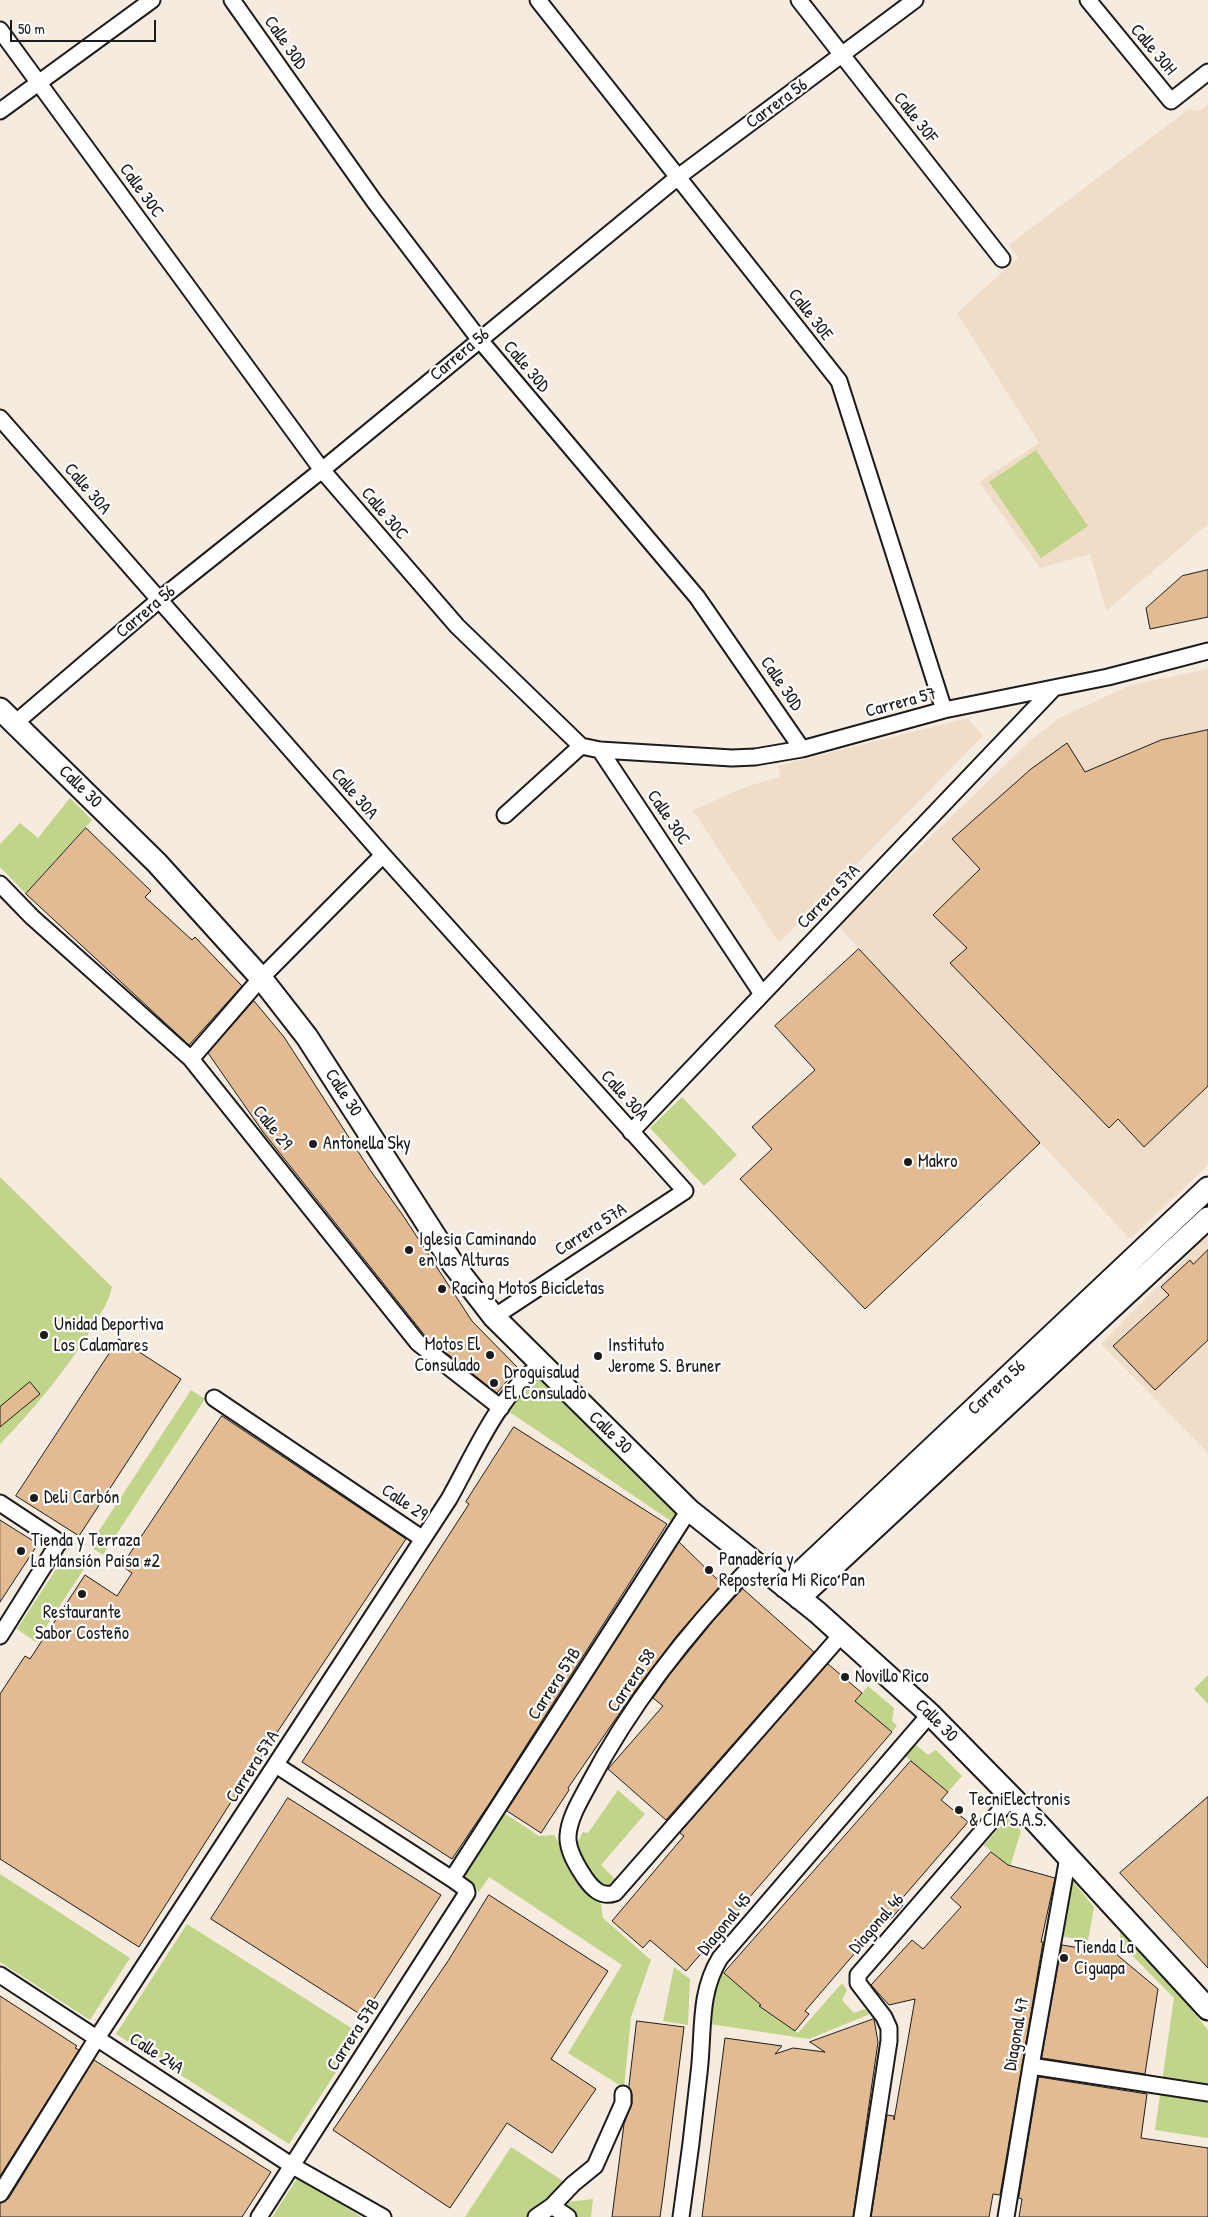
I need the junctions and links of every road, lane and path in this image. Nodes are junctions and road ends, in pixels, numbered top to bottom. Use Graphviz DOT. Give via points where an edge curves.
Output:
graph roads {
  1 [pos="152,0"];
  2 [pos="232,0"];
  3 [pos="538,0"];
  4 [pos="799,0"];
  5 [pos="915,0"];
  6 [pos="1088,0"];
  7 [pos="0,30"];
  8 [pos="842,56"];
  9 [pos="1208,72"];
  10 [pos="38,83"];
  11 [pos="0,111"];
  12 [pos="678,177"];
  13 [pos="1002,259"];
  14 [pos="479,339"];
  15 [pos="0,418"];
  16 [pos="322,470"];
  17 [pos="159,600"];
  18 [pos="1208,651"];
  19 [pos="1054,688"];
  20 [pos="944,710"];
  21 [pos="7,716"];
  22 [pos="581,746"];
  23 [pos="802,749"];
  24 [pos="600,750"];
  25 [pos="505,814"];
  26 [pos="383,855"];
  27 [pos="0,884"];
  28 [pos="261,978"];
  29 [pos="762,994"];
  30 [pos="191,1059"];
  31 [pos="631,1132"];
  32 [pos="1208,1188"];
  33 [pos="685,1191"];
  34 [pos="1208,1218"];
  35 [pos="494,1317"];
  36 [pos="540,1364"];
  37 [pos="214,1398"];
  38 [pos="500,1408"];
  39 [pos="0,1503"];
  40 [pos="689,1510"];
  41 [pos="423,1539"];
  42 [pos="754,1563"];
  43 [pos="792,1592"];
  44 [pos="842,1634"];
  45 [pos="0,1636"];
  46 [pos="930,1714"];
  47 [pos="276,1765"];
  48 [pos="1012,1797"];
  49 [pos="1068,1857"];
  50 [pos="452,1878"];
  51 [pos="0,1975"];
  52 [pos="1208,2009"];
  53 [pos="97,2038"];
  54 [pos="1030,2066"];
  55 [pos="623,2094"];
  56 [pos="1208,2094"];
  57 [pos="291,2165"];
  58 [pos="1,2190"];
  59 [pos="552,2206"];
  60 [pos="259,2217"];
  61 [pos="383,2217"];
  62 [pos="536,2217"];
  63 [pos="568,2217"];
  64 [pos="681,2217"];
  65 [pos="862,2217"];
  66 [pos="1006,2217"];
  1 -- 10 [label="street"];
  2 -- 14 [label="street, Calle 30D" via="374,200"];
  3 -- 12 [label="street, Calle 30E"];
  4 -- 8 [label="street, Calle 30F"];
  5 -- 8 [label="street, Carrera 56"];
  6 -- 9 [label="street, Calle 30H" via="1171,101"];
  7 -- 10 [label="street, Calle 30C"];
  8 -- 12 [label="street, Carrera 56"];
  8 -- 13 [label="street, Calle 30F"];
  10 -- 11 [label="street"];
  10 -- 16 [label="street, Calle 30C"];
  12 -- 14 [label="street, Carrera 56"];
  12 -- 20 [label="street, Calle 30E" via="839,381"];
  14 -- 16 [label="street, Carrera 56"];
  14 -- 23 [label="street, Calle 30D" via="697,597"];
  15 -- 17 [label="street, Calle 30A"];
  16 -- 17 [label="street, Carrera 56"];
  16 -- 22 [label="street, Calle 30C" via="457,626"];
  17 -- 21 [label="street, Carrera 56"];
  17 -- 26 [label="street, Calle 30A"];
  18 -- 19 [label="street, Carrera 57"];
  19 -- 20 [label="street, Carrera 57"];
  19 -- 29 [label="street, Carrera 57A"];
  20 -- 23 [label="street, Carrera 57"];
  21 -- 28 [label="main road, Calle 30" via="157,863"];
  22 -- 24 [label="street"];
  22 -- 25 [label="street"];
  23 -- 24 [label="street, Carrera 57" via="745,758"];
  24 -- 29 [label="street, Calle 30C"];
  26 -- 28 [label="street"];
  26 -- 31 [label="street, Calle 30A"];
  27 -- 30 [label="street, Calle 29" via="38,923"];
  28 -- 30 [label="street"];
  28 -- 35 [label="main road, Calle 30" via="307,1038 453,1264"];
  29 -- 31 [label="street, Carrera 57A"];
  30 -- 38 [label="street, Calle 29" via="418,1343"];
  31 -- 33 [label="street, Calle 30A"];
  32 -- 43 [label="main road, Carrera 56"];
  33 -- 35 [label="street, Carrera 57A"];
  34 -- 43 [label="main road, Carrera 56"];
  35 -- 36 [label="main road, Calle 30"];
  36 -- 38 [label="street, Carrera 57A"];
  36 -- 40 [label="main road, Calle 30"];
  37 -- 41 [label="street, Calle 29"];
  38 -- 41 [label="street, Carrera 57A"];
  39 -- 45 [label="street" via="59,1542"];
  40 -- 42 [label="main road, Calle 30"];
  40 -- 50 [label="street, Carrera 57B"];
  41 -- 47 [label="street, Carrera 57A"];
  42 -- 43 [label="main road, Calle 30"];
  42 -- 44 [label="street, Carrera 58" via="699,1623 661,1671 598,1768 576,1810 568,1838 574,1860 593,1888 604,1895 615,1893"];
  43 -- 44 [label="main road, Calle 30"];
  44 -- 46 [label="main road, Calle 30"];
  46 -- 48 [label="main road, Calle 30"];
  46 -- 64 [label="street, Diagonal 45" via="724,1952 711,1972 704,2002 694,2129"];
  47 -- 50 [label="street"];
  47 -- 53 [label="street, Carrera 57A"];
  48 -- 49 [label="main road, Calle 30"];
  48 -- 65 [label="street, Diagonal 46" via="858,1975 858,1983 886,2021 889,2040"];
  49 -- 52 [label="main road, Calle 30"];
  49 -- 54 [label="street, Diagonal 47"];
  50 -- 57 [label="street, Carrera 57B" via="466,1889 464,1900"];
  51 -- 53 [label="street, Calle 24A"];
  53 -- 57 [label="street, Calle 24A"];
  53 -- 58 [label="street, Carrera 57A"];
  54 -- 56 [label="street"];
  54 -- 66 [label="street, Diagonal 47"];
  55 -- 59 [label="street" via="595,2166"];
  57 -- 60 [label="street, Carrera 57B"];
  57 -- 61 [label="street, Calle 24A"];
  59 -- 62 [label="street"];
  59 -- 63 [label="street"];
}
